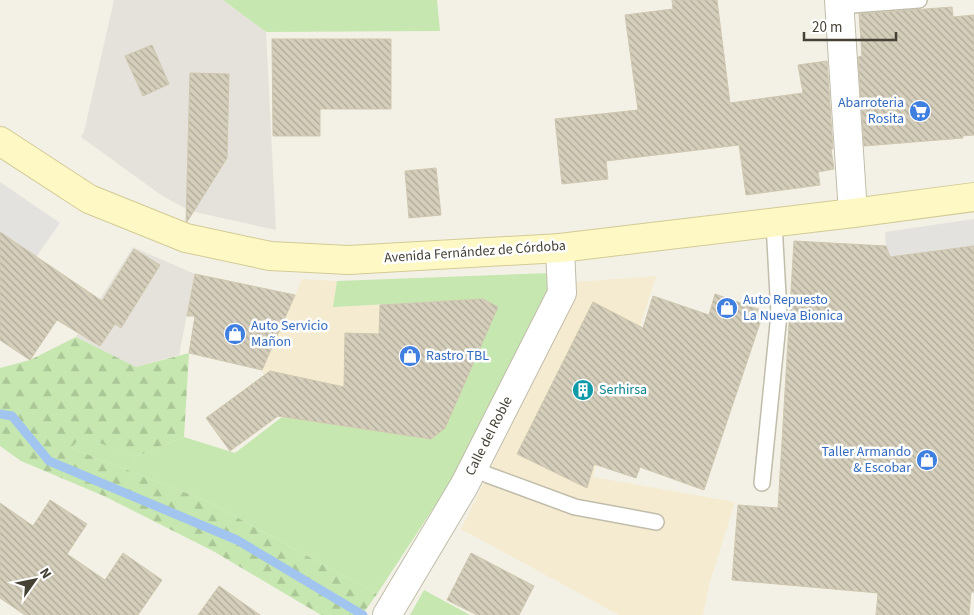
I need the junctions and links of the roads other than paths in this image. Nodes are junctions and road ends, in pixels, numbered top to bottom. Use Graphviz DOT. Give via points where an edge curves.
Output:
graph roads {
  1 [pos="920,0"];
  2 [pos="839,3"];
  3 [pos="0,141"];
  4 [pos="974,197"];
  5 [pos="853,213"];
  6 [pos="774,223"];
  7 [pos="560,248"];
  8 [pos="474,467"];
  9 [pos="762,483"];
  10 [pos="656,522"];
  11 [pos="387,615"];
  1 -- 2 [label="lane"];
  2 -- 5 [label="street"];
  3 -- 7 [label="main road, Avenida Fernández de Córdoba" via="89,199 186,238 270,256 349,260"];
  4 -- 5 [label="main road, Avenida Fernández de Córdoba"];
  5 -- 6 [label="main road, Avenida Fernández de Córdoba"];
  6 -- 7 [label="main road, Avenida Fernández de Córdoba"];
  6 -- 9 [label="lane" via="779,314"];
  7 -- 8 [label="street, Calle del Roble" via="562,293"];
  8 -- 10 [label="lane" via="575,507"];
  8 -- 11 [label="street, Calle del Roble"];
}
